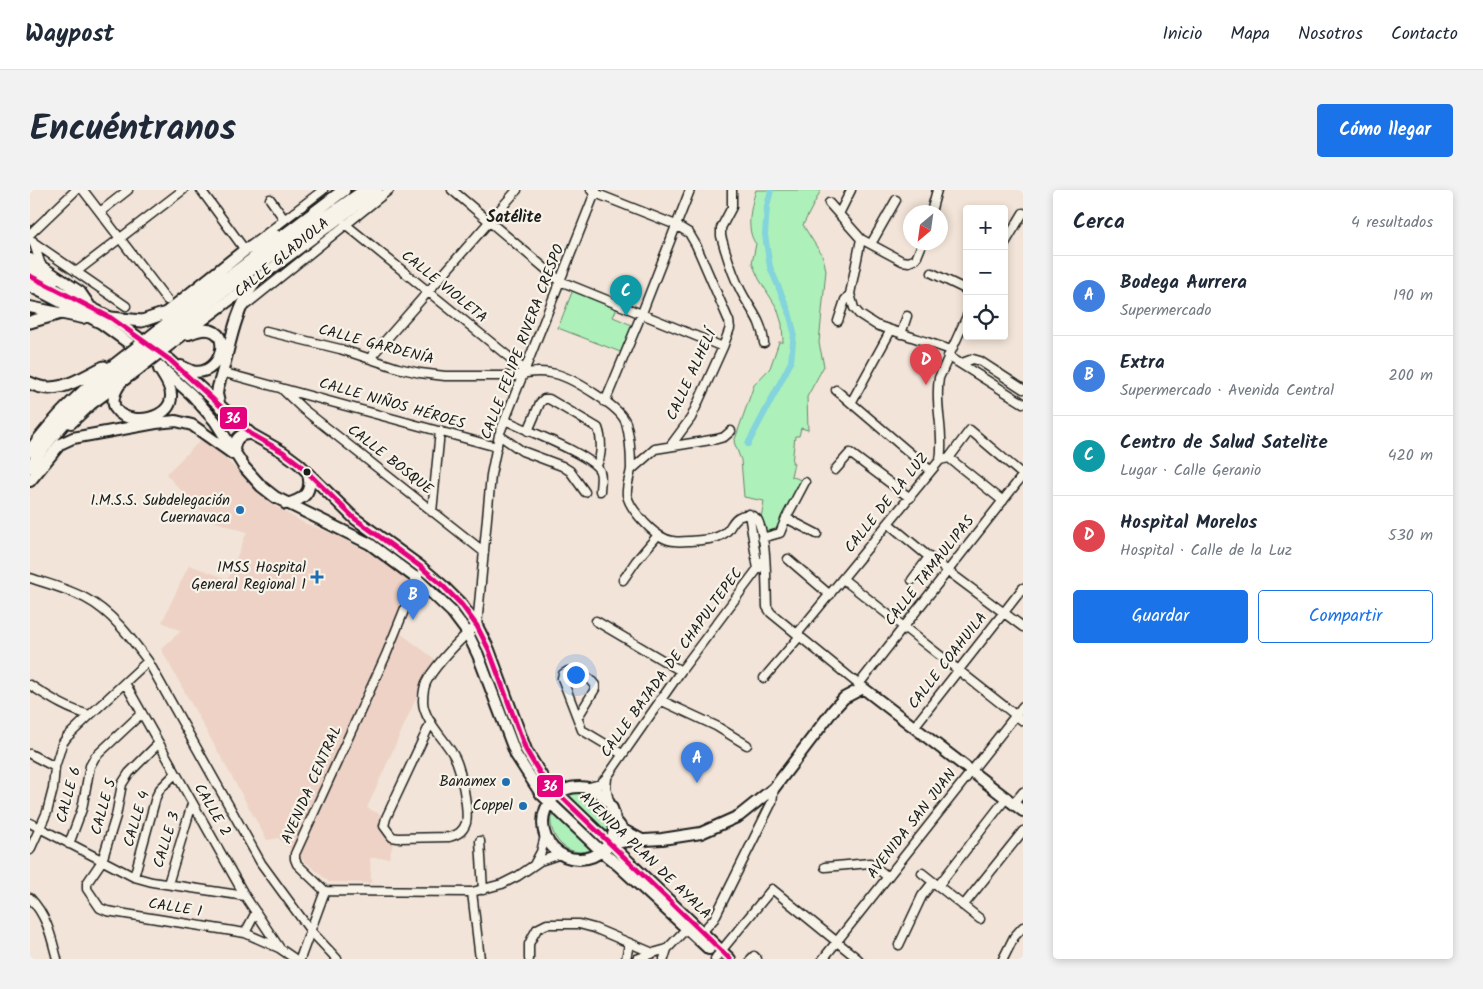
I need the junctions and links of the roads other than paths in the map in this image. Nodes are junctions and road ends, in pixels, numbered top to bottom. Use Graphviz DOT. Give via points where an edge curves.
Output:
graph roads {
  1 [pos="76,190"];
  2 [pos="83,190"];
  3 [pos="128,190"];
  4 [pos="183,190"];
  5 [pos="201,190"];
  6 [pos="344,190"];
  7 [pos="365,190"];
  8 [pos="377,190"];
  9 [pos="389,190"];
  10 [pos="452,190"];
  11 [pos="517,190"];
  12 [pos="690,190"];
  13 [pos="732,190"];
  14 [pos="851,190"];
  15 [pos="937,190"];
  16 [pos="320,191"];
  17 [pos="594,191"];
  18 [pos="270,199"];
  19 [pos="896,200"];
  20 [pos="829,203"];
  21 [pos="933,205"];
  22 [pos="100,212"];
  23 [pos="1023,213"];
  24 [pos="839,214"];
  25 [pos="284,219"];
  26 [pos="488,222"];
  27 [pos="345,224"];
  28 [pos="676,225"];
  29 [pos="294,228"];
  30 [pos="31,237"];
  31 [pos="1008,238"];
  32 [pos="120,239"];
  33 [pos="861,239"];
  34 [pos="871,244"];
  35 [pos="245,250"];
  36 [pos="920,250"];
  37 [pos="30,259"];
  38 [pos="41,265"];
  39 [pos="30,268"];
  40 [pos="76,272"];
  41 [pos="932,273"];
  42 [pos="30,276"];
  43 [pos="259,277"];
  44 [pos="560,281"];
  45 [pos="48,282"];
  46 [pos="30,286"];
  47 [pos="963,288"];
  48 [pos="428,292"];
  49 [pos="850,294"];
  50 [pos="167,300"];
  51 [pos="126,306"];
  52 [pos="30,307"];
  53 [pos="86,309"];
  54 [pos="239,310"];
  55 [pos="61,313"];
  56 [pos="642,313"];
  57 [pos="907,316"];
  58 [pos="106,321"];
  59 [pos="838,321"];
  60 [pos="30,322"];
  61 [pos="963,325"];
  62 [pos="891,330"];
  63 [pos="266,331"];
  64 [pos="901,334"];
  65 [pos="169,337"];
  66 [pos="764,343"];
  67 [pos="723,347"];
  68 [pos="950,353"];
  69 [pos="370,358"];
  70 [pos="170,360"];
  71 [pos="134,364"];
  72 [pos="156,364"];
  73 [pos="962,364"];
  74 [pos="226,373"];
  75 [pos="524,373"];
  76 [pos="122,382"];
  77 [pos="30,383"];
  78 [pos="281,387"];
  79 [pos="1023,389"];
  80 [pos="836,390"];
  81 [pos="605,402"];
  82 [pos="1023,402"];
  83 [pos="851,403"];
  84 [pos="221,408"];
  85 [pos="505,420"];
  86 [pos="440,431"];
  87 [pos="528,431"];
  88 [pos="731,431"];
  89 [pos="251,434"];
  90 [pos="500,435"];
  91 [pos="671,445"];
  92 [pos="496,447"];
  93 [pos="30,451"];
  94 [pos="236,454"];
  95 [pos="949,458"];
  96 [pos="940,460"];
  97 [pos="597,466"];
  98 [pos="30,467"];
  99 [pos="631,470"];
  100 [pos="835,470"];
  101 [pos="931,471"];
  102 [pos="308,474"];
  103 [pos="1023,475"];
  104 [pos="30,481"];
  105 [pos="805,482"];
  106 [pos="585,492"];
  107 [pos="600,492"];
  108 [pos="910,498"];
  109 [pos="1003,501"];
  110 [pos="286,504"];
  111 [pos="432,512"];
  112 [pos="749,514"];
  113 [pos="786,518"];
  114 [pos="889,524"];
  115 [pos="817,534"];
  116 [pos="658,535"];
  117 [pos="762,538"];
  118 [pos="484,552"];
  119 [pos="929,557"];
  120 [pos="765,559"];
  121 [pos="788,559"];
  122 [pos="422,567"];
  123 [pos="758,569"];
  124 [pos="948,571"];
  125 [pos="30,578"];
  126 [pos="416,578"];
  127 [pos="843,579"];
  128 [pos="623,580"];
  129 [pos="912,580"];
  130 [pos="766,581"];
  131 [pos="1023,588"];
  132 [pos="830,594"];
  133 [pos="1004,613"];
  134 [pos="596,621"];
  135 [pos="477,626"];
  136 [pos="903,627"];
  137 [pos="1023,627"];
  138 [pos="467,632"];
  139 [pos="799,635"];
  140 [pos="148,661"];
  141 [pos="958,669"];
  142 [pos="681,671"];
  143 [pos="764,678"];
  144 [pos="125,683"];
  145 [pos="30,685"];
  146 [pos="861,686"];
  147 [pos="660,700"];
  148 [pos="1023,706"];
  149 [pos="142,713"];
  150 [pos="90,715"];
  151 [pos="1016,715"];
  152 [pos="578,718"];
  153 [pos="1023,721"];
  154 [pos="431,722"];
  155 [pos="914,727"];
  156 [pos="159,743"];
  157 [pos="747,745"];
  158 [pos="30,754"];
  159 [pos="622,754"];
  160 [pos="55,767"];
  161 [pos="972,771"];
  162 [pos="175,774"];
  163 [pos="609,774"];
  164 [pos="544,780"];
  165 [pos="576,787"];
  166 [pos="589,787"];
  167 [pos="774,788"];
  168 [pos="1023,792"];
  169 [pos="540,794"];
  170 [pos="558,794"];
  171 [pos="1011,800"];
  172 [pos="609,801"];
  173 [pos="192,804"];
  174 [pos="550,804"];
  175 [pos="1023,811"];
  176 [pos="616,821"];
  177 [pos="543,822"];
  178 [pos="30,824"];
  179 [pos="40,829"];
  180 [pos="1023,830"];
  181 [pos="545,836"];
  182 [pos="640,840"];
  183 [pos="627,841"];
  184 [pos="480,842"];
  185 [pos="69,844"];
  186 [pos="609,844"];
  187 [pos="30,850"];
  188 [pos="602,852"];
  189 [pos="558,855"];
  190 [pos="102,860"];
  191 [pos="583,860"];
  192 [pos="620,860"];
  193 [pos="534,864"];
  194 [pos="825,867"];
  195 [pos="922,873"];
  196 [pos="888,876"];
  197 [pos="134,877"];
  198 [pos="168,884"];
  199 [pos="936,884"];
  200 [pos="483,890"];
  201 [pos="326,891"];
  202 [pos="472,892"];
  203 [pos="245,896"];
  204 [pos="30,898"];
  205 [pos="963,906"];
  206 [pos="256,912"];
  207 [pos="980,919"];
  208 [pos="1023,927"];
  209 [pos="687,928"];
  210 [pos="310,930"];
  211 [pos="702,932"];
  212 [pos="245,933"];
  213 [pos="837,942"];
  214 [pos="629,944"];
  215 [pos="899,946"];
  216 [pos="279,948"];
  217 [pos="667,950"];
  218 [pos="653,953"];
  219 [pos="718,956"];
  220 [pos="54,958"];
  221 [pos="295,959"];
  222 [pos="300,959"];
  223 [pos="337,959"];
  224 [pos="480,959"];
  225 [pos="529,959"];
  226 [pos="626,959"];
  227 [pos="637,959"];
  228 [pos="664,959"];
  229 [pos="730,959"];
  230 [pos="751,959"];
  231 [pos="758,959"];
  232 [pos="823,959"];
  233 [pos="858,959"];
  234 [pos="1003,959"];
  1 -- 30 [label="street"];
  2 -- 22 [label="street"];
  3 -- 22 [label="street"];
  4 -- 32 [label="street"];
  5 -- 35 [label="street"];
  6 -- 29 [label="highway"];
  7 -- 65 [label="highway" via="251,270"];
  8 -- 43 [label="main road"];
  9 -- 27 [label="street, CALLE GLADIOLA"];
  10 -- 26 [label="street"];
  11 -- 26 [label="street"];
  12 -- 28 [label="street"];
  13 -- 66 [label="street" via="732,207 721,228 721,236 740,290 760,322"];
  14 -- 24 [label="street"];
  15 -- 21 [label="street"];
  16 -- 25 [label="street"];
  17 -- 28 [label="street"];
  17 -- 44 [label="street, CALLE FELIPE RIVERA CRESPO"];
  18 -- 25 [label="street"];
  19 -- 34 [label="street"];
  20 -- 24 [label="street"];
  22 -- 32 [label="street"];
  23 -- 31 [label="street"];
  24 -- 33 [label="street"];
  25 -- 35 [label="street"];
  26 -- 44 [label="street"];
  26 -- 48 [label="street"];
  27 -- 48 [label="street, CALLE VIOLETA"];
  27 -- 54 [label="street, CALLE GLADIOLA"];
  28 -- 56 [label="street"];
  28 -- 67 [label="street, CALLE ALHELÍ" via="689,233 696,245 729,321 730,328"];
  29 -- 35 [label="highway"];
  29 -- 65 [label="highway"];
  30 -- 38 [label="street"];
  30 -- 40 [label="street"];
  32 -- 40 [label="street"];
  32 -- 50 [label="street"];
  33 -- 34 [label="street"];
  33 -- 49 [label="street"];
  34 -- 36 [label="street" via="909,262 916,259"];
  35 -- 58 [label="highway" via="166,313 142,321"];
  37 -- 38 [label="main road"];
  38 -- 53 [label="main road" via="80,292"];
  39 -- 45 [label="main road"];
  40 -- 51 [label="street"];
  41 -- 47 [label="street"];
  42 -- 45 [label="main road"];
  43 -- 54 [label="main road"];
  43 -- 65 [label="main road"];
  44 -- 56 [label="street"];
  44 -- 75 [label="street, CALLE FELIPE RIVERA CRESPO"];
  45 -- 53 [label="main road"];
  46 -- 53 [label="main road"];
  48 -- 69 [label="street"];
  48 -- 75 [label="street, CALLE VIOLETA" via="520,366"];
  49 -- 59 [label="street"];
  49 -- 62 [label="street" via="859,314"];
  52 -- 55 [label="main road"];
  53 -- 58 [label="main road"];
  54 -- 84 [label="main road" via="218,387"];
  55 -- 58 [label="main road"];
  55 -- 60 [label="highway"];
  56 -- 67 [label="street"];
  56 -- 81 [label="street"];
  57 -- 64 [label="street"];
  58 -- 70 [label="main road"];
  58 -- 72 [label="main road, AVENIDA PLAN DE AYALA"];
  61 -- 68 [label="street, CALLE DE LA LUZ"];
  62 -- 64 [label="street"];
  62 -- 83 [label="street"];
  63 -- 69 [label="street, CALLE GARDENÍA"];
  64 -- 68 [label="street"];
  65 -- 70 [label="main road" via="206,329 220,337 222,343 220,355 210,368 202,371 193,371"];
  65 -- 71 [label="highway, bridge"];
  65 -- 71 [label="main road, bridge"];
  67 -- 91 [label="street, CALLE ALHELÍ" via="690,418"];
  68 -- 73 [label="street"];
  68 -- 96 [label="street, CALLE DE LA LUZ" via="937,388 943,447"];
  69 -- 75 [label="street, CALLE GARDENÍA" via="420,374 514,376"];
  70 -- 84 [label="main road, AVENIDA PLAN DE AYALA"];
  71 -- 76 [label="main road"];
  71 -- 77 [label="highway" via="57,388"];
  71 -- 93 [label="highway" via="93,382 42,433"];
  71 -- 98 [label="highway" via="86,399 50,438"];
  72 -- 76 [label="main road" via="171,390 168,406 156,416 133,419 119,413 114,398"];
  72 -- 94 [label="main road, AVENIDA PLAN DE AYALA" via="192,395 215,421"];
  73 -- 79 [label="street" via="973,359 980,361"];
  73 -- 82 [label="street"];
  74 -- 78 [label="street, CALLE NIÑOS HÉROES"];
  75 -- 81 [label="street, CALLE GARDENÍA" via="554,374 578,384"];
  75 -- 85 [label="street, CALLE FELIPE RIVERA CRESPO"];
  76 -- 104 [label="main road" via="70,424 54,442"];
  78 -- 86 [label="street, CALLE NIÑOS HÉROES"];
  78 -- 111 [label="street, CALLE BOSQUE"];
  80 -- 83 [label="street"];
  81 -- 99 [label="street, CALLE GARDENÍA" via="624,417"];
  83 -- 101 [label="street"];
  84 -- 89 [label="main road, AVENIDA PLAN DE AYALA"];
  85 -- 87 [label="street"];
  85 -- 90 [label="street, CALLE FELIPE RIVERA CRESPO"];
  86 -- 92 [label="street, CALLE NIÑOS HÉROES"];
  86 -- 111 [label="street"];
  87 -- 97 [label="street" via="572,450"];
  87 -- 97 [label="street" via="540,403 549,399 598,428 600,458"];
  88 -- 91 [label="street" via="717,439"];
  89 -- 94 [label="main road" via="244,434 236,440"];
  89 -- 102 [label="main road, AVENIDA PLAN DE AYALA" via="283,452"];
  90 -- 92 [label="street, CALLE FELIPE RIVERA CRESPO"];
  90 -- 106 [label="street" via="522,451 562,466"];
  91 -- 99 [label="street" via="655,448"];
  92 -- 118 [label="street, CALLE FELIPE RIVERA CRESPO"];
  94 -- 104 [label="main road" via="192,425 166,422 73,438 60,444"];
  94 -- 110 [label="main road, AVENIDA PLAN DE AYALA" via="262,486"];
  95 -- 96 [label="street"];
  95 -- 103 [label="street" via="970,430"];
  95 -- 109 [label="street"];
  96 -- 101 [label="street, CALLE DE LA LUZ"];
  97 -- 107 [label="street"];
  99 -- 116 [label="street, CALLE GARDENÍA" via="626,492 628,498 644,522"];
  100 -- 108 [label="street" via="850,453"];
  101 -- 108 [label="street, CALLE DE LA LUZ"];
  102 -- 110 [label="main road" via="310,486 306,493 301,499"];
  102 -- 122 [label="main road, AVENIDA PLAN DE AYALA" via="354,518"];
  103 -- 109 [label="street, CALLE TAMAULIPAS"];
  105 -- 113 [label="street"];
  108 -- 114 [label="street, CALLE DE LA LUZ"];
  109 -- 124 [label="street, CALLE TAMAULIPAS"];
  110 -- 126 [label="main road, AVENIDA PLAN DE AYALA" via="370,544"];
  111 -- 118 [label="street, CALLE BOSQUE"];
  112 -- 116 [label="street" via="740,516 720,536 674,542"];
  112 -- 117 [label="street" via="759,522"];
  112 -- 123 [label="street"];
  113 -- 115 [label="street"];
  113 -- 117 [label="street" via="780,534"];
  114 -- 119 [label="street"];
  114 -- 127 [label="street, CALLE DE LA LUZ"];
  116 -- 128 [label="street"];
  117 -- 120 [label="street"];
  118 -- 135 [label="street, CALLE FELIPE RIVERA CRESPO"];
  119 -- 124 [label="street"];
  119 -- 129 [label="street"];
  120 -- 123 [label="street, CALLE BAJADA DE CHAPULTEPEC"];
  120 -- 130 [label="street"];
  121 -- 132 [label="street"];
  122 -- 126 [label="street, AVENIDA CENTRAL"];
  122 -- 135 [label="main road, AVENIDA PLAN DE AYALA" via="461,604"];
  123 -- 130 [label="street, CALLE BAJADA DE CHAPULTEPEC"];
  123 -- 142 [label="street, CALLE BAJADA DE CHAPULTEPEC"];
  124 -- 133 [label="street"];
  124 -- 136 [label="street, CALLE TAMAULIPAS"];
  125 -- 140 [label="street" via="68,590 102,609"];
  126 -- 138 [label="main road, AVENIDA PLAN DE AYALA" via="452,612"];
  126 -- 201 [label="street, AVENIDA CENTRAL" via="380,667 295,854 297,864"];
  127 -- 132 [label="street, CALLE DE LA LUZ"];
  127 -- 136 [label="street"];
  130 -- 139 [label="street" via="770,614"];
  131 -- 133 [label="street, CALLE COAHUILA"];
  132 -- 139 [label="street, CALLE DE LA LUZ"];
  133 -- 137 [label="street"];
  133 -- 141 [label="street, CALLE COAHUILA"];
  134 -- 142 [label="street"];
  135 -- 138 [label="street"];
  135 -- 164 [label="main road, AVENIDA PLAN DE AYALA" via="526,750"];
  136 -- 141 [label="street"];
  136 -- 146 [label="street, CALLE TAMAULIPAS"];
  138 -- 154 [label="street" via="428,679 423,691 422,704"];
  138 -- 169 [label="main road, AVENIDA PLAN DE AYALA" via="516,755"];
  139 -- 143 [label="street, CALLE DE LA LUZ"];
  139 -- 146 [label="street"];
  140 -- 144 [label="street"];
  140 -- 210 [label="street" via="261,863"];
  141 -- 151 [label="street"];
  141 -- 155 [label="street, CALLE COAHUILA"];
  142 -- 147 [label="street, CALLE BAJADA DE CHAPULTEPEC"];
  144 -- 149 [label="street, CALLE 2"];
  144 -- 150 [label="street"];
  145 -- 150 [label="street" via="64,706"];
  146 -- 155 [label="main road"];
  146 -- 167 [label="main road" via="834,709"];
  147 -- 157 [label="street" via="716,726"];
  147 -- 159 [label="street, CALLE BAJADA DE CHAPULTEPEC"];
  148 -- 151 [label="street, AVENIDA SAN JUAN"];
  149 -- 156 [label="street, CALLE 2"];
  149 -- 185 [label="street, CALLE 6" via="95,757"];
  150 -- 160 [label="street" via="62,744"];
  151 -- 153 [label="street"];
  151 -- 161 [label="street, AVENIDA SAN JUAN"];
  152 -- 152 [label="street" via="562,678 568,670 590,679 595,685"];
  152 -- 159 [label="street" via="582,730"];
  154 -- 154 [label="street" via="386,818 384,826 392,837 449,837 457,835 466,822 462,780 455,757"];
  155 -- 161 [label="main road"];
  156 -- 162 [label="street, CALLE 2"];
  156 -- 190 [label="street, CALLE 5" via="122,784"];
  158 -- 160 [label="street"];
  159 -- 163 [label="street, CALLE BAJADA DE CHAPULTEPEC"];
  160 -- 179 [label="street" via="53,789"];
  161 -- 171 [label="main road"];
  161 -- 196 [label="street, AVENIDA SAN JUAN"];
  162 -- 173 [label="street, CALLE 2"];
  162 -- 197 [label="street, CALLE 4" via="156,797"];
  163 -- 166 [label="street, CALLE BAJADA DE CHAPULTEPEC" via="600,784"];
  163 -- 172 [label="street, CALLE BAJADA DE CHAPULTEPEC" via="606,788"];
  164 -- 165 [label="main road"];
  164 -- 170 [label="main road, AVENIDA PLAN DE AYALA"];
  165 -- 166 [label="main road"];
  165 -- 170 [label="main road"];
  166 -- 172 [label="main road"];
  167 -- 182 [label="main road" via="739,816 701,833 662,840"];
  167 -- 211 [label="street" via="772,802 714,919"];
  168 -- 171 [label="street"];
  169 -- 174 [label="main road, AVENIDA PLAN DE AYALA"];
  169 -- 177 [label="main road"];
  170 -- 174 [label="main road"];
  170 -- 186 [label="main road, AVENIDA PLAN DE AYALA"];
  171 -- 175 [label="main road"];
  171 -- 199 [label="street"];
  172 -- 176 [label="main road"];
  173 -- 198 [label="street, CALLE 3"];
  173 -- 203 [label="street, CALLE 2"];
  174 -- 177 [label="main road"];
  174 -- 188 [label="main road, AVENIDA PLAN DE AYALA"];
  176 -- 182 [label="main road" via="623,830"];
  176 -- 186 [label="main road"];
  177 -- 181 [label="main road"];
  178 -- 179 [label="street"];
  179 -- 185 [label="street"];
  179 -- 187 [label="street"];
  180 -- 205 [label="street"];
  181 -- 189 [label="main road"];
  181 -- 193 [label="street"];
  182 -- 183 [label="main road"];
  183 -- 186 [label="main road"];
  183 -- 192 [label="main road" via="620,847"];
  184 -- 200 [label="street"];
  185 -- 190 [label="street"];
  186 -- 188 [label="main road"];
  186 -- 192 [label="main road, AVENIDA PLAN DE AYALA"];
  188 -- 191 [label="main road"];
  188 -- 192 [label="main road, AVENIDA PLAN DE AYALA"];
  189 -- 191 [label="main road"];
  189 -- 193 [label="street"];
  190 -- 197 [label="street"];
  190 -- 212 [label="street, CALLE 1" via="87,883 87,889 100,908"];
  191 -- 192 [label="main road"];
  192 -- 209 [label="main road, AVENIDA PLAN DE AYALA"];
  192 -- 211 [label="main road, AVENIDA PLAN DE AYALA"];
  193 -- 200 [label="street" via="518,876"];
  194 -- 196 [label="street" via="870,862"];
  195 -- 199 [label="street"];
  196 -- 213 [label="street, AVENIDA SAN JUAN"];
  197 -- 198 [label="street"];
  198 -- 203 [label="street"];
  199 -- 205 [label="street"];
  199 -- 215 [label="street" via="922,896"];
  200 -- 202 [label="street"];
  201 -- 202 [label="street"];
  201 -- 210 [label="street"];
  202 -- 224 [label="street"];
  203 -- 206 [label="street, CALLE 2"];
  204 -- 220 [label="street" via="48,924"];
  205 -- 207 [label="street"];
  206 -- 212 [label="street"];
  206 -- 216 [label="street, CALLE 2"];
  208 -- 234 [label="street"];
  209 -- 217 [label="street"];
  209 -- 219 [label="main road, AVENIDA PLAN DE AYALA"];
  210 -- 222 [label="street"];
  210 -- 223 [label="street"];
  211 -- 219 [label="main road, AVENIDA PLAN DE AYALA"];
  212 -- 216 [label="street, CALLE 1"];
  213 -- 219 [label="street" via="772,889"];
  213 -- 232 [label="street, AVENIDA SAN JUAN"];
  213 -- 233 [label="street"];
  214 -- 218 [label="street"];
  214 -- 225 [label="street" via="579,924 547,924 533,936 529,944"];
  214 -- 226 [label="street"];
  216 -- 221 [label="street, CALLE 1"];
  217 -- 218 [label="street"];
  217 -- 228 [label="street"];
  218 -- 227 [label="street"];
  219 -- 229 [label="main road, AVENIDA PLAN DE AYALA"];
  230 -- 231 [label="street" via="754,956"];
}
